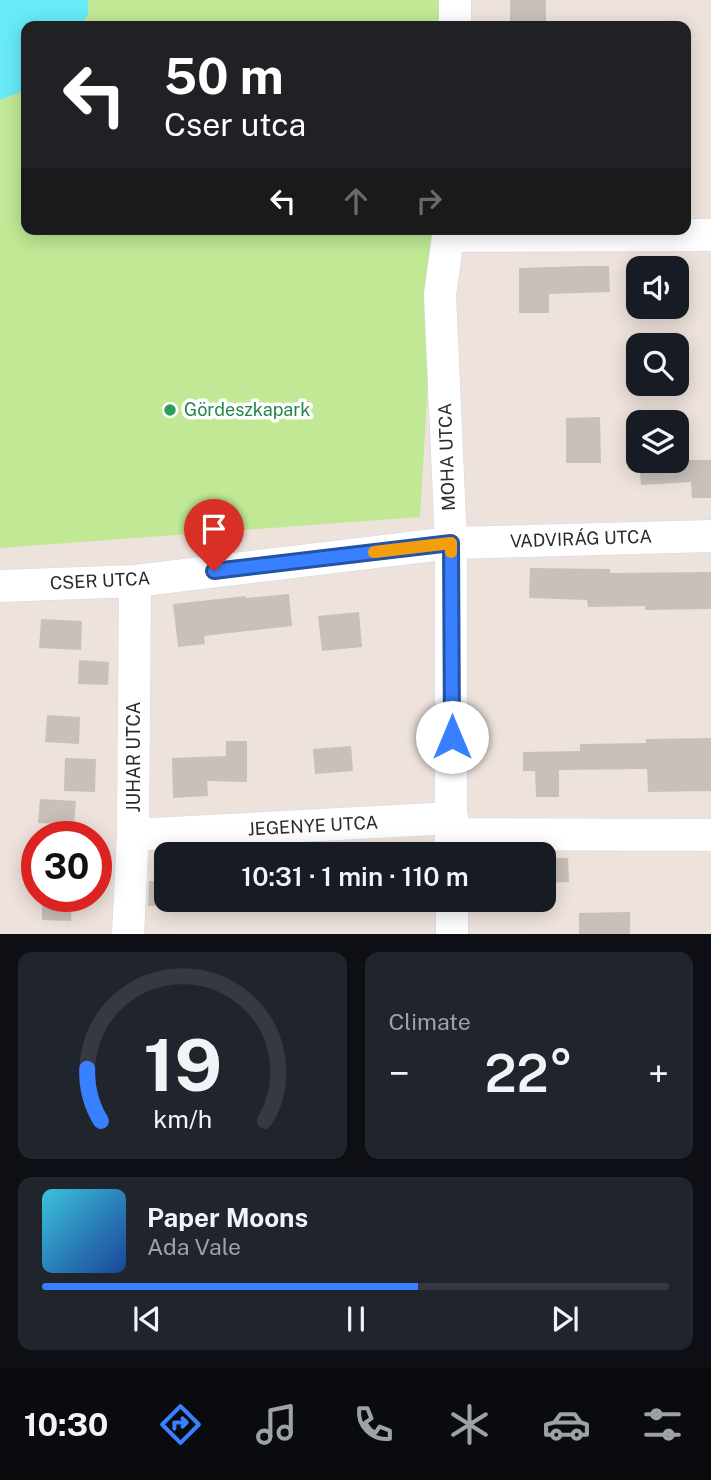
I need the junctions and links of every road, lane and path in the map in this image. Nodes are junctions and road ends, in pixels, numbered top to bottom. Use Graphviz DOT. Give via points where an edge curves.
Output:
graph roads {
  1 [pos="455,0"];
  2 [pos="454,21"];
  3 [pos="449,235"];
  4 [pos="624,235"];
  5 [pos="711,236"];
  6 [pos="711,536"];
  7 [pos="451,543"];
  8 [pos="135,581"];
  9 [pos="0,586"];
  10 [pos="133,835"];
  11 [pos="711,835"];
  12 [pos="451,836"];
  13 [pos="452,912"];
  14 [pos="128,934"];
  15 [pos="452,934"];
  1 -- 2 [label="street"];
  3 -- 7 [label="street, MOHA UTCA" via="440,295"];
  4 -- 5 [label="street"];
  6 -- 7 [label="street, VADVIRÁG UTCA"];
  7 -- 8 [label="street, CSER UTCA"];
  7 -- 12 [label="street, MOHA UTCA"];
  8 -- 9 [label="street, CSER UTCA"];
  8 -- 10 [label="street, JUHAR UTCA"];
  10 -- 12 [label="street, JEGENYE UTCA"];
  10 -- 14 [label="street, JUHAR UTCA"];
  11 -- 12 [label="street, JEGENYE UTCA"];
  13 -- 15 [label="street"];
}
